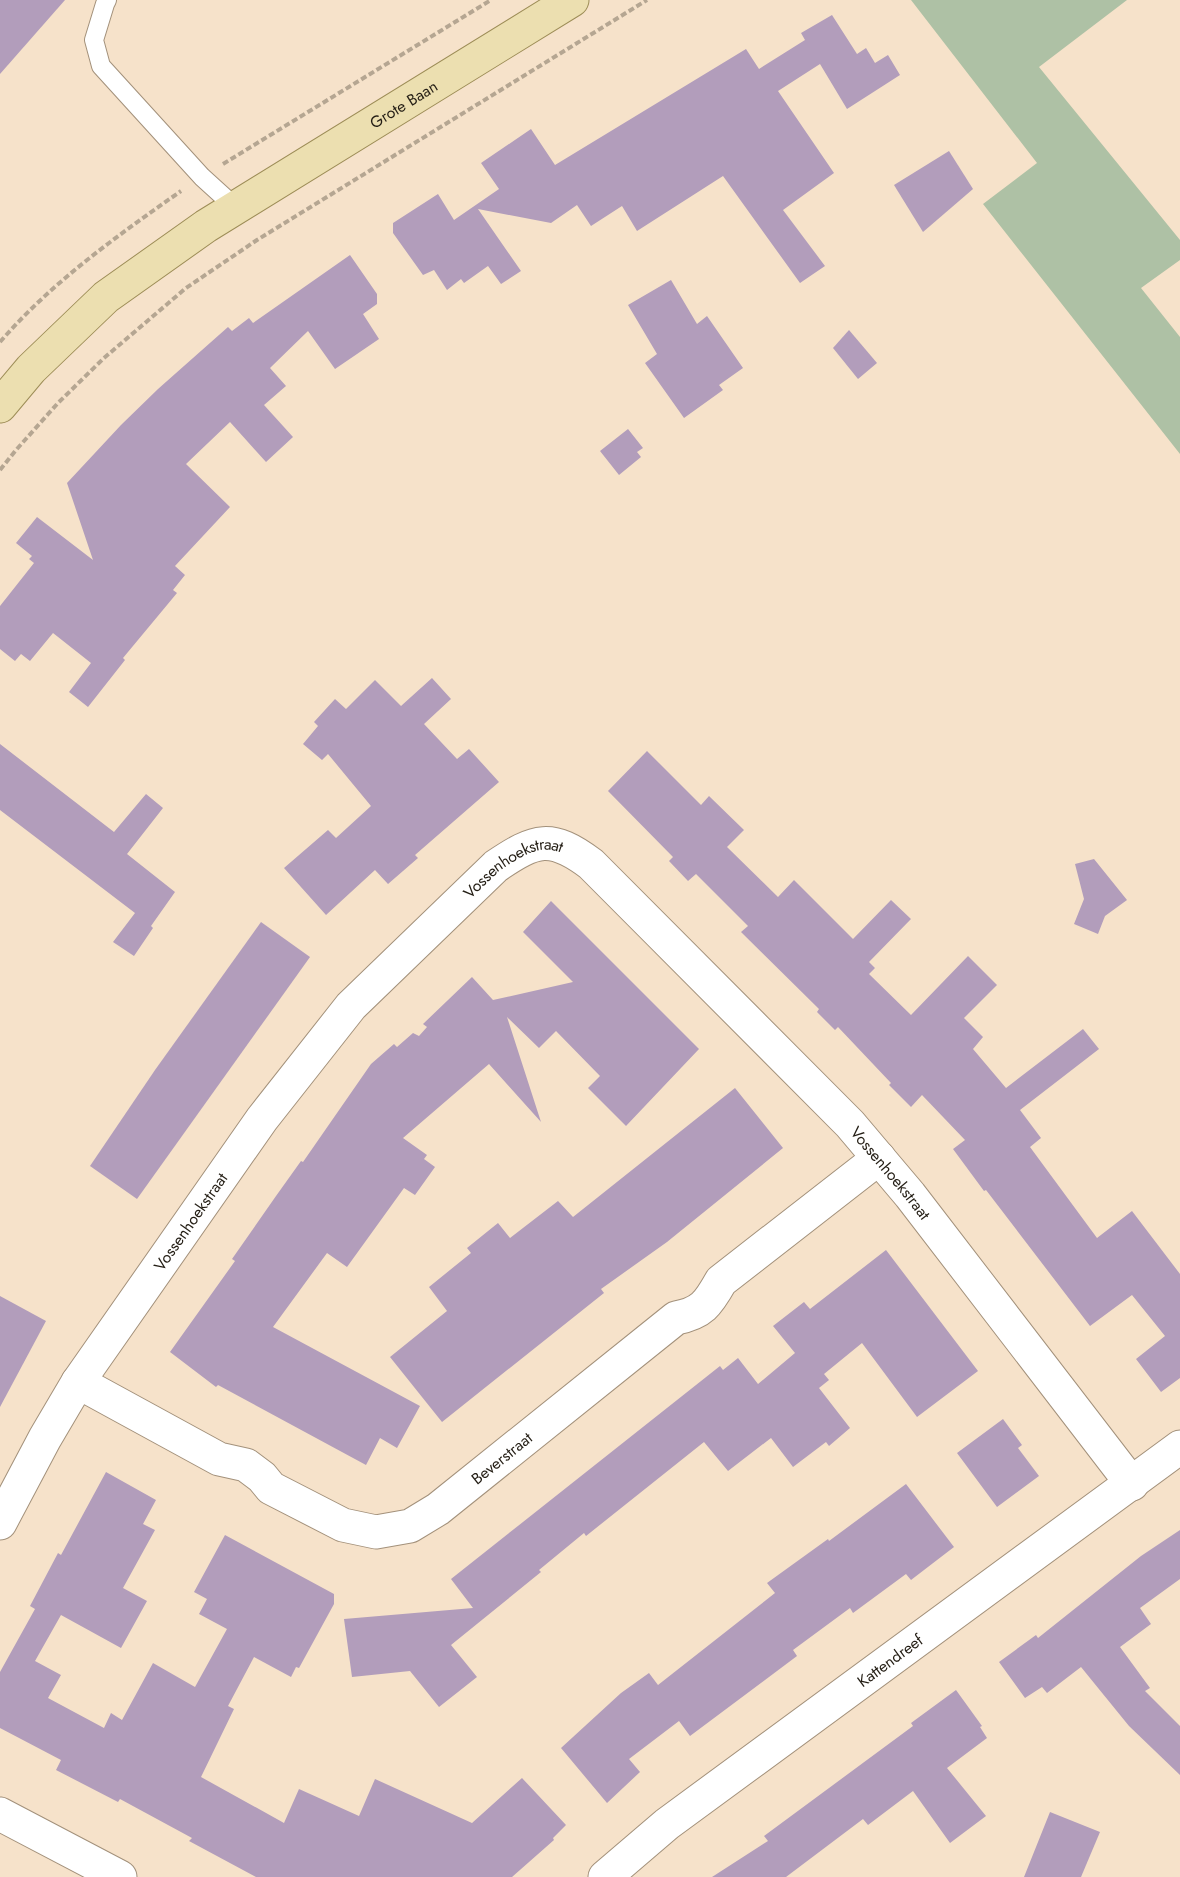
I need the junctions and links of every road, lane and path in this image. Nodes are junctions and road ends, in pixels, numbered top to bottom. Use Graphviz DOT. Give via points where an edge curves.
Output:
graph roads {
  1 [pos="108,0"];
  2 [pos="491,0"];
  3 [pos="572,0"];
  4 [pos="647,0"];
  5 [pos="202,177"];
  6 [pos="235,207"];
  7 [pos="0,342"];
  8 [pos="0,406"];
  9 [pos="0,470"];
  10 [pos="879,1158"];
  11 [pos="78,1382"];
  12 [pos="1180,1448"];
  13 [pos="1132,1484"];
  14 [pos="0,1523"];
  15 [pos="0,1814"];
  16 [pos="120,1877"];
  17 [pos="605,1877"];
  1 -- 5 [label="lane" via="94,40 101,66"];
  2 -- 5 [label="path"];
  3 -- 6 [label="main road, Grote Baan"];
  4 -- 9 [label="path" via="257,240 186,288 104,357"];
  5 -- 6 [label="lane"];
  5 -- 7 [label="path" via="66,276"];
  6 -- 8 [label="main road, Grote Baan" via="106,297 31,369"];
  10 -- 11 [label="street, Beverstraat" via="721,1281 711,1299 695,1314 676,1318 438,1509 410,1526 376,1532 343,1525 271,1488 246,1465 219,1459"];
  10 -- 11 [label="street, Vossenhoekstraat" via="850,1124 591,864 574,851 548,842 523,848 496,866 351,1006 262,1119"];
  10 -- 13 [label="street, Vossenhoekstraat"];
  11 -- 14 [label="street, Vossenhoekstraat"];
  12 -- 13 [label="street, Kattendreef"];
  13 -- 17 [label="street, Kattendreef" via="667,1824"];
  15 -- 16 [label="street"];
}
